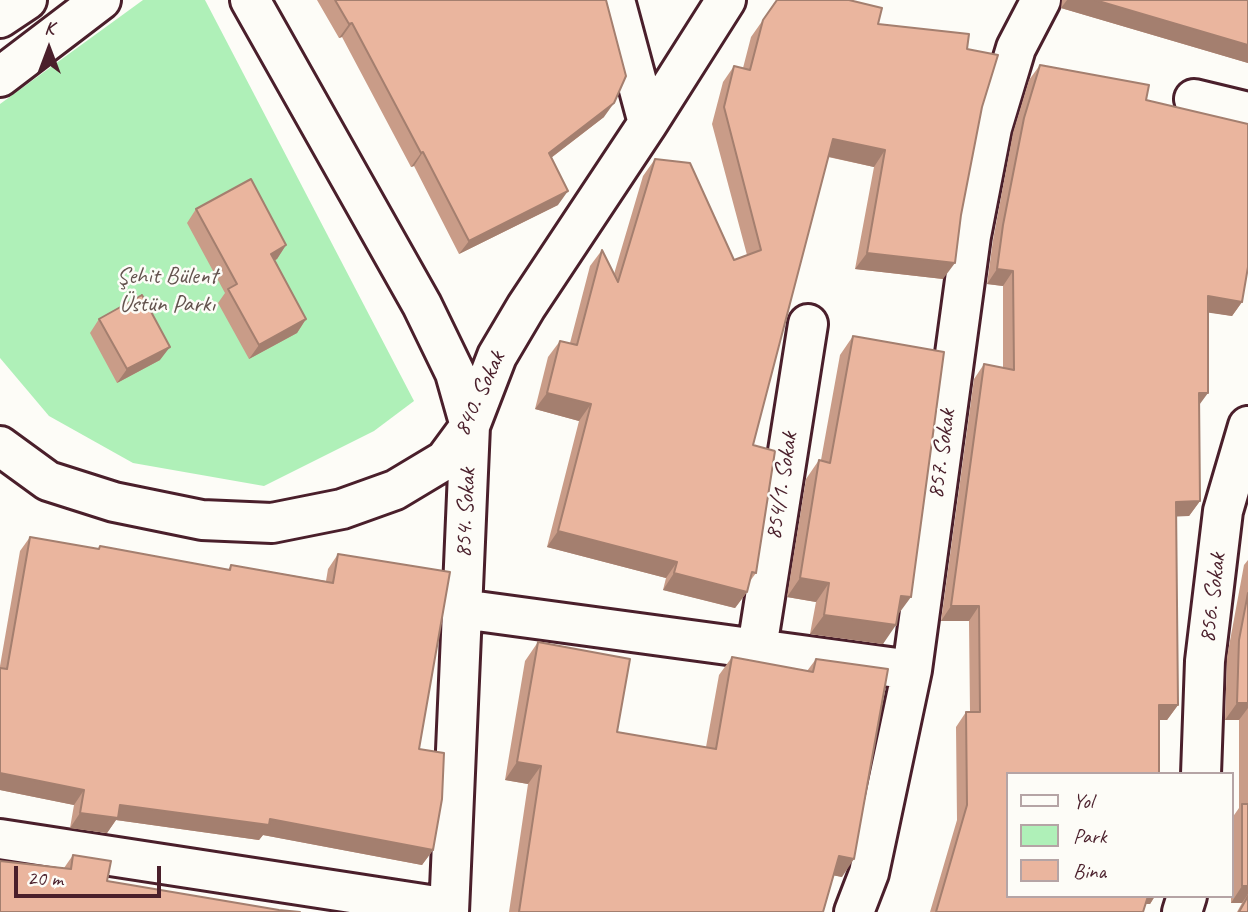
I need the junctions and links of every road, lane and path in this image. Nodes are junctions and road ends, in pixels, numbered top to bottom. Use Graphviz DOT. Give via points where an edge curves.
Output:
graph roads {
  1 [pos="27,0"];
  2 [pos="101,0"];
  3 [pos="250,0"];
  4 [pos="615,0"];
  5 [pos="726,0"];
  6 [pos="1041,0"];
  7 [pos="0,18"];
  8 [pos="0,76"];
  9 [pos="1194,99"];
  10 [pos="1248,112"];
  11 [pos="648,123"];
  12 [pos="808,324"];
  13 [pos="470,426"];
  14 [pos="1248,426"];
  15 [pos="0,446"];
  16 [pos="462,609"];
  17 [pos="757,649"];
  18 [pos="912,670"];
  19 [pos="1201,772"];
  20 [pos="0,839"];
  21 [pos="449,910"];
  22 [pos="854,912"];
  1 -- 7 [label="street"];
  2 -- 8 [label="street"];
  3 -- 13 [label="street, 854. Sokak" via="422,305 455,373"];
  4 -- 11 [label="street"];
  5 -- 11 [label="street, 840. Sokak"];
  6 -- 18 [label="street, 857. Sokak" via="1016,48 992,128 971,236"];
  9 -- 10 [label="street"];
  11 -- 13 [label="street, 840. Sokak" via="496,356"];
  12 -- 17 [label="street, 854/1. Sokak"];
  13 -- 15 [label="street, 840. Sokak" via="445,460 395,490 342,509 272,523 202,520 114,502 48,481"];
  13 -- 16 [label="street, 854. Sokak"];
  14 -- 19 [label="street, 856. Sokak" via="1223,511 1205,661"];
  16 -- 17 [label="street"];
  16 -- 21 [label="street, 854. Sokak"];
  17 -- 18 [label="street"];
  18 -- 22 [label="street, 857. Sokak" via="869,873"];
  20 -- 21 [label="street"];
}
